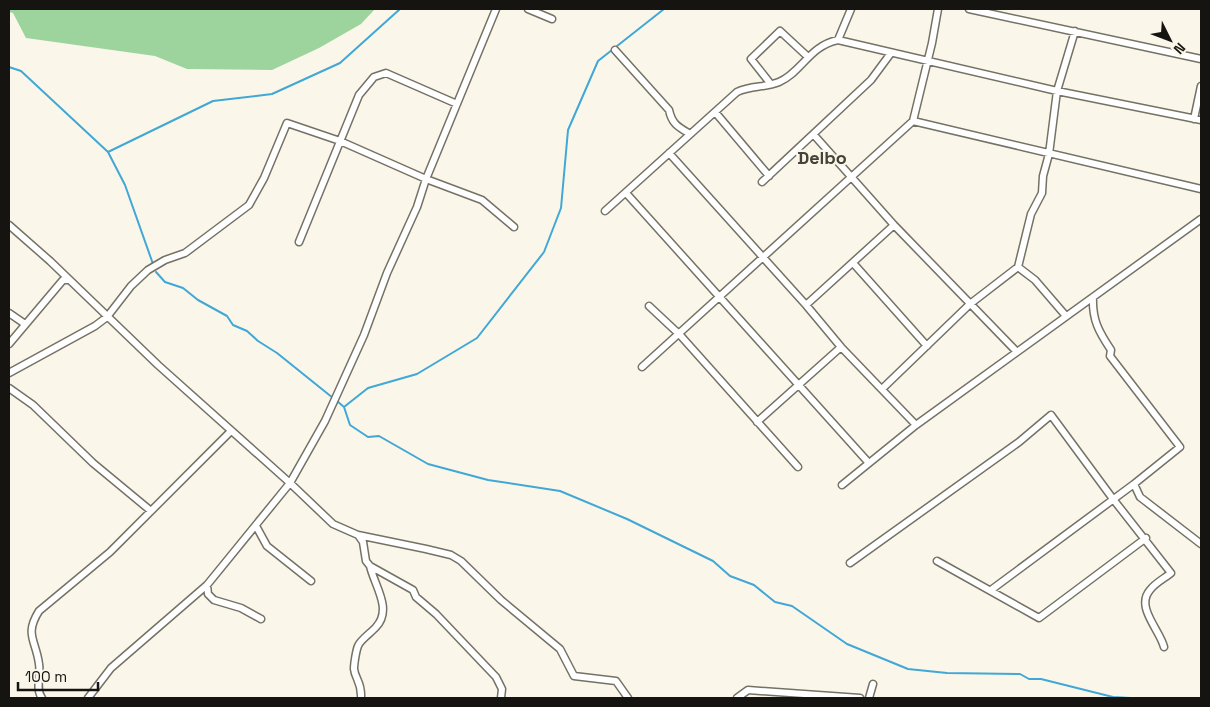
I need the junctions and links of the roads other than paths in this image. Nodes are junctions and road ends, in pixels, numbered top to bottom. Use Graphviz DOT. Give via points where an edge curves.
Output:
graph roads {
  1 [pos="496,9"];
  2 [pos="528,9"];
  3 [pos="851,9"];
  4 [pos="938,9"];
  5 [pos="969,9"];
  6 [pos="552,19"];
  7 [pos="1075,31"];
  8 [pos="838,40"];
  9 [pos="615,50"];
  10 [pos="891,53"];
  11 [pos="807,56"];
  12 [pos="1201,59"];
  13 [pos="927,60"];
  14 [pos="770,84"];
  15 [pos="1201,86"];
  16 [pos="1057,91"];
  17 [pos="457,104"];
  18 [pos="715,112"];
  19 [pos="1194,119"];
  20 [pos="1201,120"];
  21 [pos="913,121"];
  22 [pos="690,134"];
  23 [pos="814,135"];
  24 [pos="340,142"];
  25 [pos="669,153"];
  26 [pos="1049,154"];
  27 [pos="769,176"];
  28 [pos="852,178"];
  29 [pos="426,179"];
  30 [pos="762,182"];
  31 [pos="1201,189"];
  32 [pos="626,193"];
  33 [pos="605,211"];
  34 [pos="1201,219"];
  35 [pos="9,224"];
  36 [pos="894,225"];
  37 [pos="514,227"];
  38 [pos="299,242"];
  39 [pos="764,258"];
  40 [pos="853,263"];
  41 [pos="1018,267"];
  42 [pos="70,280"];
  43 [pos="722,297"];
  44 [pos="1093,297"];
  45 [pos="970,304"];
  46 [pos="806,305"];
  47 [pos="649,306"];
  48 [pos="9,314"];
  49 [pos="1066,316"];
  50 [pos="107,317"];
  51 [pos="25,324"];
  52 [pos="680,335"];
  53 [pos="9,344"];
  54 [pos="927,346"];
  55 [pos="841,347"];
  56 [pos="1017,352"];
  57 [pos="642,367"];
  58 [pos="9,373"];
  59 [pos="799,384"];
  60 [pos="9,388"];
  61 [pos="883,388"];
  62 [pos="757,422"];
  63 [pos="916,425"];
  64 [pos="231,431"];
  65 [pos="868,462"];
  66 [pos="798,467"];
  67 [pos="290,484"];
  68 [pos="1134,484"];
  69 [pos="842,485"];
  70 [pos="1113,499"];
  71 [pos="151,511"];
  72 [pos="256,526"];
  73 [pos="358,535"];
  74 [pos="1146,538"];
  75 [pos="1201,544"];
  76 [pos="937,561"];
  77 [pos="850,563"];
  78 [pos="370,566"];
  79 [pos="310,581"];
  80 [pos="207,586"];
  81 [pos="990,590"];
  82 [pos="261,619"];
  83 [pos="1164,647"];
  84 [pos="873,684"];
  85 [pos="42,698"];
  86 [pos="88,698"];
  87 [pos="362,698"];
  88 [pos="501,698"];
  89 [pos="628,698"];
  90 [pos="737,698"];
  91 [pos="860,698"];
  92 [pos="869,698"];
  1 -- 17 [label="street"];
  2 -- 6 [label="street"];
  3 -- 8 [label="street"];
  4 -- 13 [label="street"];
  5 -- 7 [label="street"];
  7 -- 12 [label="street"];
  7 -- 16 [label="street"];
  8 -- 10 [label="street"];
  8 -- 11 [label="street" via="823,44"];
  9 -- 22 [label="street" via="669,110 676,126"];
  10 -- 13 [label="street"];
  10 -- 23 [label="street" via="875,76"];
  11 -- 14 [label="street" via="786,78"];
  11 -- 14 [label="street" via="780,31 752,60"];
  13 -- 16 [label="street"];
  13 -- 21 [label="street"];
  14 -- 18 [label="street" via="746,87"];
  15 -- 19 [label="street"];
  16 -- 19 [label="street"];
  16 -- 26 [label="street"];
  17 -- 24 [label="street" via="386,73 374,77 359,95"];
  17 -- 29 [label="street"];
  18 -- 22 [label="street"];
  18 -- 27 [label="street"];
  19 -- 20 [label="street"];
  21 -- 26 [label="street"];
  21 -- 28 [label="street"];
  22 -- 25 [label="street"];
  23 -- 27 [label="street"];
  23 -- 28 [label="street"];
  24 -- 29 [label="street"];
  24 -- 38 [label="street"];
  24 -- 50 [label="street" via="287,123 264,178 248,205 185,252 148,270"];
  25 -- 32 [label="street"];
  25 -- 39 [label="street"];
  26 -- 31 [label="street"];
  26 -- 41 [label="street" via="1042,193 1030,214"];
  27 -- 30 [label="street"];
  28 -- 36 [label="street"];
  28 -- 39 [label="street"];
  29 -- 37 [label="street" via="482,200"];
  29 -- 67 [label="street" via="364,335 325,421"];
  32 -- 33 [label="street"];
  32 -- 43 [label="street"];
  34 -- 44 [label="street"];
  35 -- 42 [label="street"];
  36 -- 40 [label="street"];
  36 -- 45 [label="street"];
  39 -- 43 [label="street"];
  39 -- 46 [label="street"];
  40 -- 46 [label="street"];
  40 -- 54 [label="street"];
  41 -- 45 [label="street"];
  41 -- 49 [label="street" via="1035,280"];
  42 -- 50 [label="street"];
  42 -- 51 [label="street" via="63,280"];
  43 -- 52 [label="street"];
  43 -- 59 [label="street"];
  44 -- 49 [label="street"];
  44 -- 68 [label="street" via="1093,316 1111,350 1110,356 1180,447"];
  45 -- 54 [label="street"];
  45 -- 56 [label="street"];
  46 -- 55 [label="street"];
  47 -- 52 [label="street"];
  48 -- 51 [label="street"];
  49 -- 56 [label="street"];
  50 -- 58 [label="street"];
  50 -- 64 [label="street"];
  51 -- 53 [label="street"];
  52 -- 57 [label="street"];
  52 -- 62 [label="street"];
  54 -- 61 [label="street"];
  55 -- 59 [label="street"];
  55 -- 61 [label="street"];
  56 -- 63 [label="street"];
  59 -- 62 [label="street"];
  59 -- 65 [label="street"];
  60 -- 71 [label="street" via="33,405 93,463"];
  61 -- 63 [label="street"];
  62 -- 66 [label="street"];
  63 -- 65 [label="street"];
  64 -- 67 [label="street"];
  64 -- 71 [label="street"];
  65 -- 69 [label="street"];
  67 -- 72 [label="street"];
  67 -- 73 [label="street" via="333,524"];
  68 -- 70 [label="street"];
  68 -- 75 [label="street" via="1140,497"];
  70 -- 74 [label="street"];
  70 -- 77 [label="street" via="1051,415 1019,442"];
  70 -- 81 [label="street"];
  71 -- 85 [label="street" via="110,552 39,611 32,623 31,638 40,664 38,686"];
  72 -- 79 [label="street" via="267,546"];
  72 -- 80 [label="street"];
  73 -- 78 [label="street"];
  73 -- 89 [label="street" via="426,548 461,561 501,600 560,649 574,676 616,681"];
  74 -- 81 [label="street" via="1039,618"];
  74 -- 83 [label="street" via="1171,573 1144,599 1145,608"];
  76 -- 81 [label="street"];
  78 -- 87 [label="street" via="383,610 382,621 358,645 354,670 362,686"];
  78 -- 88 [label="street" via="413,590 416,597 496,677 502,689"];
  80 -- 82 [label="street" via="208,594 214,600 241,608"];
  80 -- 86 [label="street" via="111,668"];
  84 -- 92 [label="street"];
  90 -- 91 [label="street" via="748,690"];
}
